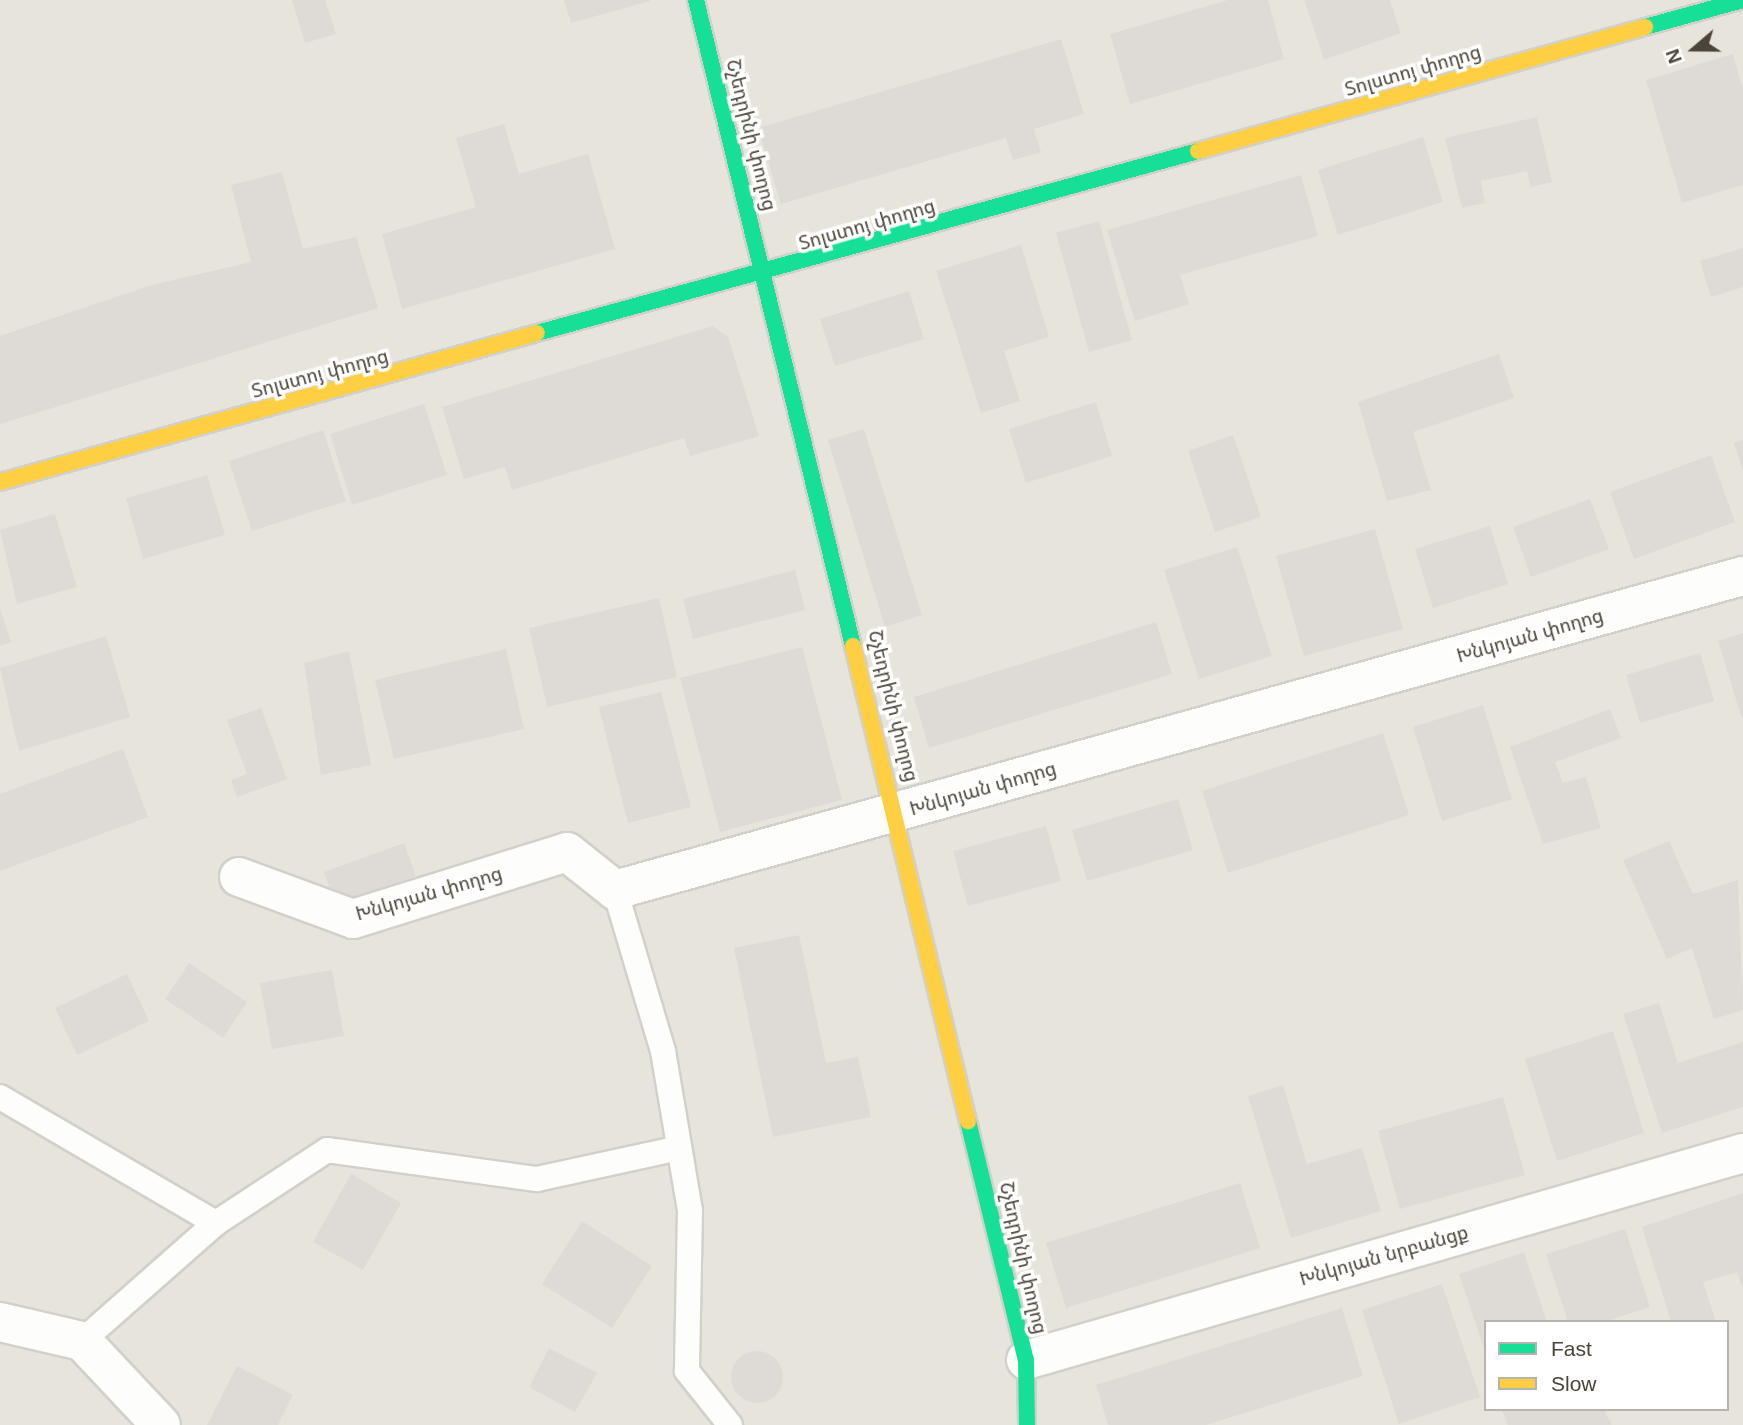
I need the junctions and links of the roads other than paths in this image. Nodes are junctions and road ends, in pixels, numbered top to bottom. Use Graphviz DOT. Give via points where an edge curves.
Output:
graph roads {
  1 [pos="696,0"];
  2 [pos="1743,0"];
  3 [pos="764,275"];
  4 [pos="0,482"];
  5 [pos="1743,576"];
  6 [pos="898,813"];
  7 [pos="239,877"];
  8 [pos="615,890"];
  9 [pos="0,1097"];
  10 [pos="679,1148"];
  11 [pos="1743,1153"];
  12 [pos="216,1223"];
  13 [pos="0,1322"];
  14 [pos="82,1341"];
  15 [pos="1026,1360"];
  16 [pos="161,1425"];
  17 [pos="730,1425"];
  18 [pos="1027,1425"];
  1 -- 3 [label="street, Շչեդրինի փողոց"];
  2 -- 3 [label="street, Տոլստոյ փողոց"];
  3 -- 4 [label="street, Տոլստոյ փողոց"];
  3 -- 6 [label="street, Շչեդրինի փողոց"];
  5 -- 6 [label="street, Խնկոյան փողոց"];
  6 -- 8 [label="street, Խնկոյան փողոց"];
  6 -- 15 [label="street, Շչեդրինի փողոց"];
  7 -- 8 [label="street, Խնկոյան փողոց" via="353,919 567,852"];
  8 -- 10 [label="lane" via="663,1051"];
  9 -- 12 [label="lane"];
  10 -- 12 [label="lane" via="537,1180 327,1150"];
  10 -- 17 [label="lane" via="690,1210 687,1371"];
  11 -- 15 [label="street, Խնկոյան նրբանցք"];
  12 -- 14 [label="lane"];
  13 -- 14 [label="street"];
  14 -- 16 [label="street"];
  15 -- 18 [label="street, Շչեդրինի փողոց"];
}
